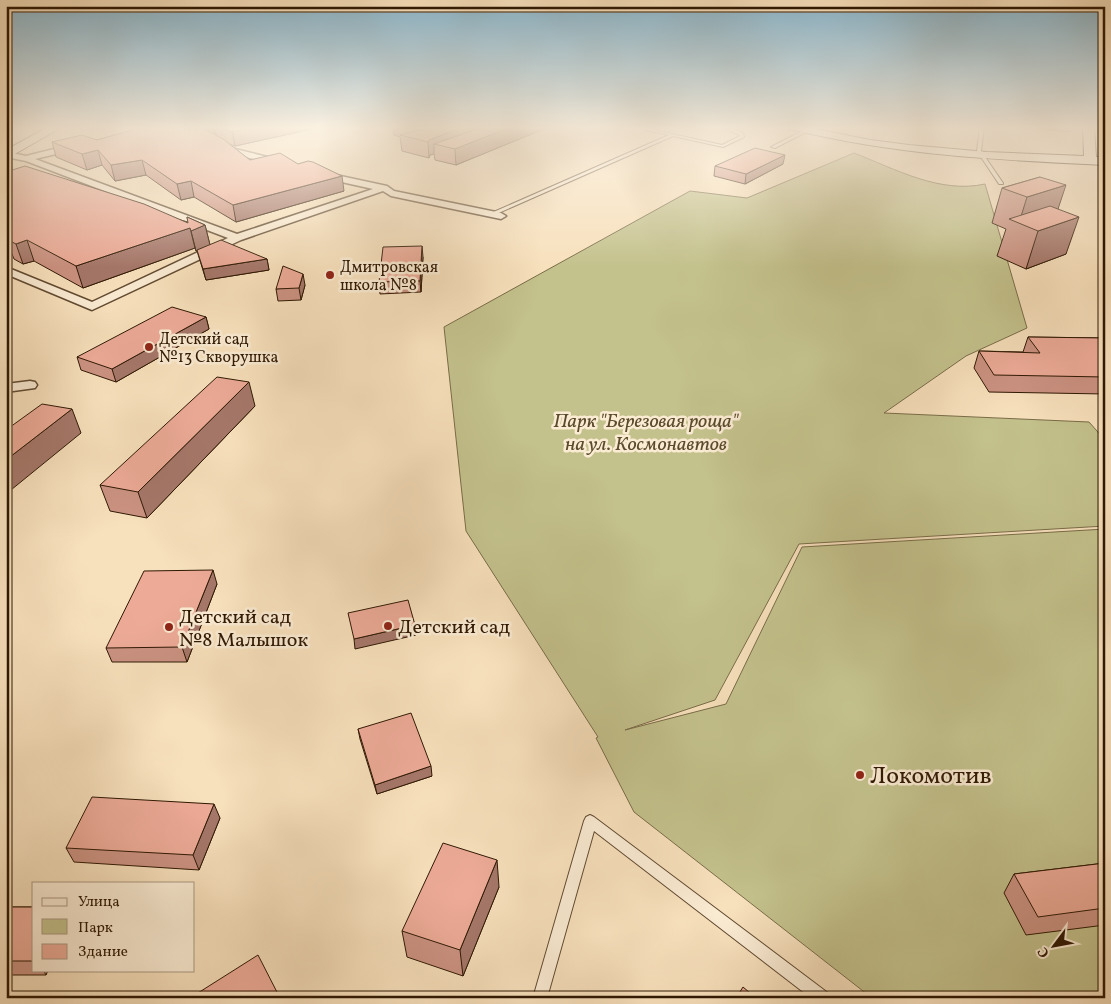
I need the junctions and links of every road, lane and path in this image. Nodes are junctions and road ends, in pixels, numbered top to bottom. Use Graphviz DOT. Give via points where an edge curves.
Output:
graph roads {
  1 [pos="66,174"];
  2 [pos="319,174"];
  3 [pos="588,174"];
  4 [pos="995,174"];
  5 [pos="1001,183"];
  6 [pos="384,188"];
  7 [pos="497,215"];
  8 [pos="237,238"];
  9 [pos="6,270"];
  10 [pos="30,386"];
  11 [pos="6,388"];
  12 [pos="540,998"];
  13 [pos="823,998"];
  1 -- 8 [label="street"];
  2 -- 6 [label="street"];
  3 -- 7 [label="lane"];
  4 -- 5 [label="lane"];
  6 -- 7 [label="street" via="391,193"];
  6 -- 8 [label="street"];
  8 -- 9 [label="street" via="92,306"];
  10 -- 11 [label="street"];
  12 -- 13 [label="lane" via="590,821"];
}
